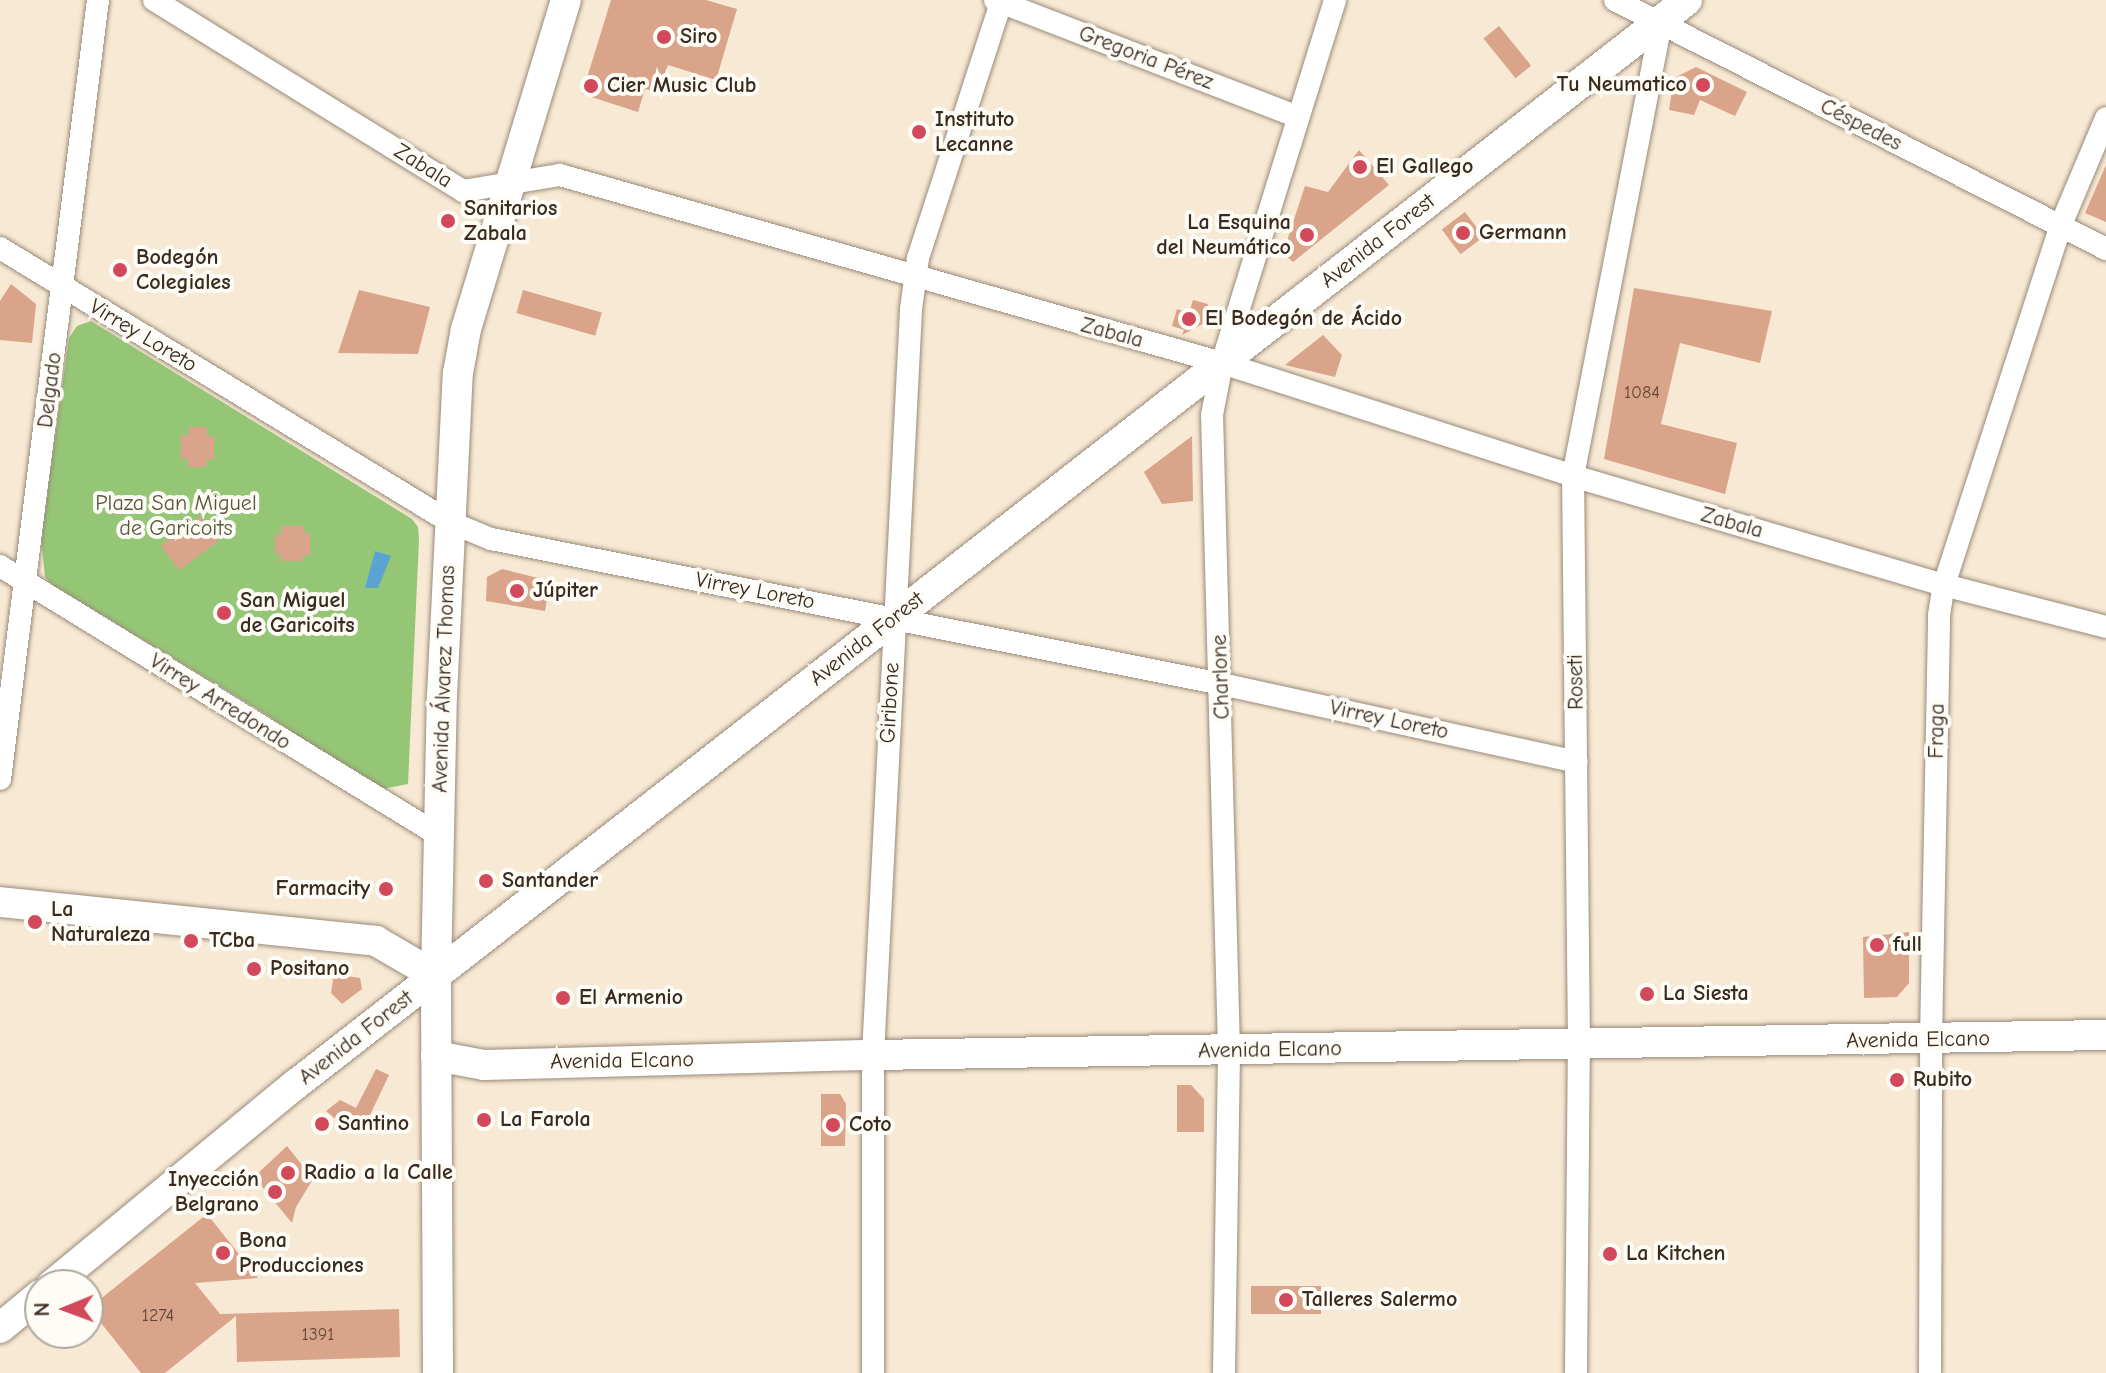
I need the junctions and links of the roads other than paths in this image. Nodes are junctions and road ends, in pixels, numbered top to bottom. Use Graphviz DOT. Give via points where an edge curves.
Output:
graph roads {
  1 [pos="98,0"];
  2 [pos="154,0"];
  3 [pos="566,0"];
  4 [pos="1335,0"];
  5 [pos="1615,0"];
  6 [pos="1687,0"];
  7 [pos="999,1"];
  8 [pos="1664,11"];
  9 [pos="1298,117"];
  10 [pos="2106,118"];
  11 [pos="511,186"];
  12 [pos="2060,227"];
  13 [pos="0,248"];
  14 [pos="2106,249"];
  15 [pos="914,278"];
  16 [pos="63,287"];
  17 [pos="1222,363"];
  18 [pos="1573,476"];
  19 [pos="450,522"];
  20 [pos="0,566"];
  21 [pos="26,583"];
  22 [pos="1944,585"];
  23 [pos="894,619"];
  24 [pos="2106,627"];
  25 [pos="1222,684"];
  26 [pos="1577,762"];
  27 [pos="0,779"];
  28 [pos="440,836"];
  29 [pos="0,902"];
  30 [pos="436,976"];
  31 [pos="2106,1035"];
  32 [pos="1931,1040"];
  33 [pos="1579,1045"];
  34 [pos="1229,1050"];
  35 [pos="873,1055"];
  36 [pos="436,1056"];
  37 [pos="71,1269"];
  38 [pos="24,1308"];
  39 [pos="0,1328"];
  40 [pos="438,1373"];
  41 [pos="873,1373"];
  42 [pos="1224,1373"];
  43 [pos="1576,1373"];
  44 [pos="1930,1373"];
  1 -- 16 [label="street, Delgado"];
  2 -- 11 [label="street, Zabala" via="463,191"];
  3 -- 11 [label="main road, Avenida Álvarez Thomas"];
  4 -- 9 [label="street, Charlone"];
  5 -- 8 [label="street, Céspedes"];
  6 -- 8 [label="main road, Avenida Forest"];
  7 -- 9 [label="street, Gregoria Pérez"];
  7 -- 15 [label="street, Giribone"];
  8 -- 12 [label="street, Céspedes"];
  8 -- 17 [label="main road, Avenida Forest"];
  8 -- 18 [label="street, Roseti"];
  9 -- 17 [label="street, Charlone"];
  10 -- 12 [label="street, Fraga"];
  11 -- 15 [label="street, Zabala" via="560,175"];
  11 -- 19 [label="main road, Avenida Álvarez Thomas" via="461,351"];
  12 -- 14 [label="street, Céspedes"];
  12 -- 22 [label="street, Fraga"];
  13 -- 16 [label="street, Virrey Loreto"];
  15 -- 17 [label="street, Zabala"];
  15 -- 23 [label="street, Giribone"];
  16 -- 19 [label="street, Virrey Loreto"];
  16 -- 21 [label="street, Delgado"];
  17 -- 18 [label="street, Zabala"];
  17 -- 23 [label="main road, Avenida Forest"];
  17 -- 25 [label="street, Charlone" via="1212,415"];
  18 -- 22 [label="street, Zabala"];
  18 -- 26 [label="street, Roseti"];
  19 -- 23 [label="street, Virrey Loreto" via="491,539"];
  19 -- 28 [label="main road, Avenida Álvarez Thomas"];
  20 -- 21 [label="street, Virrey Arredondo"];
  21 -- 27 [label="street, Delgado"];
  21 -- 28 [label="street, Virrey Arredondo"];
  22 -- 24 [label="street, Zabala"];
  22 -- 32 [label="street, Fraga" via="1939,615"];
  23 -- 25 [label="street, Virrey Loreto"];
  23 -- 30 [label="main road, Avenida Forest"];
  23 -- 35 [label="street, Giribone"];
  25 -- 26 [label="street, Virrey Loreto"];
  25 -- 34 [label="street, Charlone"];
  26 -- 33 [label="street, Roseti"];
  28 -- 30 [label="main road, Avenida Álvarez Thomas"];
  29 -- 30 [label="main road" via="376,941"];
  30 -- 36 [label="main road, Avenida Álvarez Thomas"];
  30 -- 37 [label="main road, Avenida Forest"];
  31 -- 32 [label="main road, Avenida Elcano"];
  32 -- 33 [label="main road, Avenida Elcano"];
  32 -- 44 [label="street, Fraga"];
  33 -- 34 [label="main road, Avenida Elcano"];
  33 -- 43 [label="street, Roseti"];
  34 -- 35 [label="main road, Avenida Elcano"];
  34 -- 42 [label="street, Charlone"];
  35 -- 36 [label="main road, Avenida Elcano" via="484,1065"];
  35 -- 41 [label="street, Giribone"];
  36 -- 40 [label="main road, Avenida Álvarez Thomas"];
  38 -- 39 [label="main road"];
}
